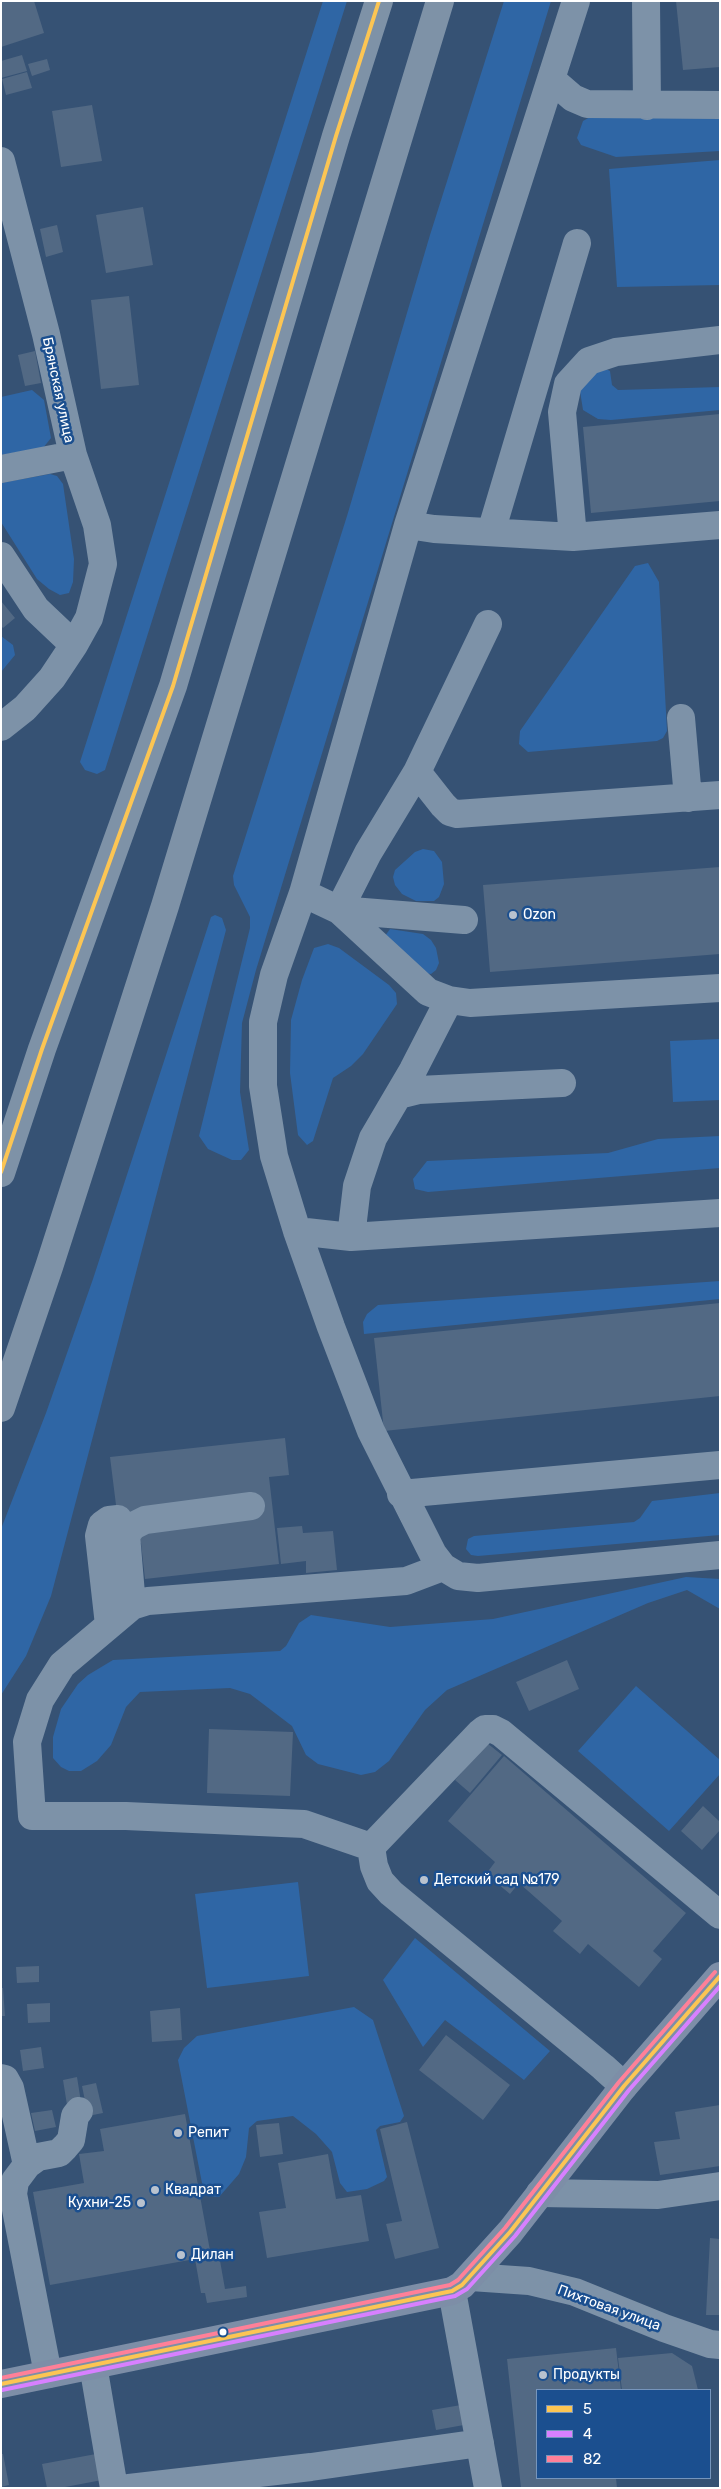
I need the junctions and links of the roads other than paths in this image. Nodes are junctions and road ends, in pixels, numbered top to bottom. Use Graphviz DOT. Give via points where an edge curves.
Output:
graph roads {
  1 [pos="379,1"];
  2 [pos="440,1"];
  3 [pos="576,1"];
  4 [pos="646,1"];
  5 [pos="551,78"];
  6 [pos="720,105"];
  7 [pos="647,106"];
  8 [pos="1,161"];
  9 [pos="577,243"];
  10 [pos="720,340"];
  11 [pos="526,414"];
  12 [pos="565,447"];
  13 [pos="73,455"];
  14 [pos="1,469"];
  15 [pos="408,525"];
  16 [pos="720,525"];
  17 [pos="491,532"];
  18 [pos="573,537"];
  19 [pos="1,556"];
  20 [pos="488,624"];
  21 [pos="74,645"];
  22 [pos="681,718"];
  23 [pos="1,727"];
  24 [pos="417,772"];
  25 [pos="720,795"];
  26 [pos="688,798"];
  27 [pos="303,893"];
  28 [pos="339,910"];
  29 [pos="464,920"];
  30 [pos="720,988"];
  31 [pos="449,1000"];
  32 [pos="562,1083"];
  33 [pos="399,1095"];
  34 [pos="1,1173"];
  35 [pos="720,1213"];
  36 [pos="297,1231"];
  37 [pos="351,1237"];
  38 [pos="1,1408"];
  39 [pos="720,1464"];
  40 [pos="401,1494"];
  41 [pos="251,1506"];
  42 [pos="118,1519"];
  43 [pos="720,1555"];
  44 [pos="443,1567"];
  45 [pos="132,1606"];
  46 [pos="109,1625"];
  47 [pos="372,1847"];
  48 [pos="720,1915"];
  49 [pos="720,1976"];
  50 [pos="1,2078"];
  51 [pos="624,2086"];
  52 [pos="80,2111"];
  53 [pos="27,2165"];
  54 [pos="720,2186"];
  55 [pos="540,2193"];
  56 [pos="461,2284"];
  57 [pos="720,2345"];
  58 [pos="93,2365"];
  59 [pos="48,2374"];
  60 [pos="1,2384"];
  61 [pos="480,2442"];
  62 [pos="312,2478"];
  63 [pos="114,2488"];
  64 [pos="129,2488"];
  65 [pos="488,2488"];
  1 -- 34 [label="highway" via="173,686 42,1048"];
  2 -- 38 [label="highway" via="165,906 50,1267"];
  3 -- 5 [label="street"];
  4 -- 7 [label="street"];
  5 -- 7 [label="street" via="573,98 587,104"];
  5 -- 15 [label="street"];
  6 -- 7 [label="street"];
  8 -- 13 [label="street, Брянская улица" via="46,334"];
  9 -- 11 [label="street"];
  10 -- 12 [label="street" via="616,352 589,361 568,384 562,412"];
  11 -- 12 [label="street"];
  11 -- 17 [label="street"];
  12 -- 18 [label="street"];
  13 -- 14 [label="street"];
  13 -- 21 [label="street, Брянская улица" via="97,525 103,564 89,618"];
  15 -- 17 [label="street"];
  15 -- 27 [label="street"];
  16 -- 18 [label="street"];
  17 -- 18 [label="street"];
  19 -- 21 [label="street" via="36,608"];
  20 -- 24 [label="street"];
  21 -- 23 [label="street, Брянская улица" via="52,678 25,708"];
  22 -- 26 [label="street"];
  24 -- 26 [label="street" via="443,805 456,814"];
  24 -- 28 [label="street" via="368,853"];
  25 -- 26 [label="street"];
  27 -- 28 [label="street"];
  27 -- 36 [label="street" via="274,975 263,1022 263,1086 274,1156"];
  28 -- 29 [label="street"];
  28 -- 31 [label="street" via="428,992"];
  30 -- 31 [label="street" via="470,1003"];
  31 -- 33 [label="street"];
  32 -- 33 [label="street" via="419,1090"];
  33 -- 37 [label="street" via="373,1138 357,1186"];
  35 -- 37 [label="street"];
  36 -- 37 [label="street"];
  36 -- 40 [label="street" via="371,1431"];
  39 -- 40 [label="street"];
  40 -- 44 [label="street"];
  41 -- 45 [label="street" via="145,1520 133,1526 126,1535"];
  42 -- 46 [label="street" via="102,1525 99,1536"];
  43 -- 44 [label="street" via="478,1578 458,1576"];
  44 -- 45 [label="street" via="406,1581 148,1601"];
  45 -- 46 [label="street"];
  46 -- 47 [label="street" via="62,1665 40,1700 27,1742 32,1816 126,1816 304,1824"];
  47 -- 48 [label="street" via="480,1733 493,1729"];
  47 -- 51 [label="street" via="380,1881 391,1893"];
  49 -- 51 [label="main road"];
  50 -- 53 [label="street" via="10,2088"];
  51 -- 55 [label="main road"];
  52 -- 53 [label="street" via="75,2116 65,2148 59,2153 38,2157"];
  53 -- 59 [label="street" via="15,2181 13,2194"];
  54 -- 55 [label="street" via="658,2195"];
  55 -- 56 [label="main road" via="510,2232"];
  56 -- 57 [label="street, Пихтовая улица" via="529,2281 576,2292 664,2328"];
  56 -- 58 [label="main road, Пихтовая улица"];
  56 -- 61 [label="street"];
  58 -- 59 [label="main road, Пихтовая улица"];
  58 -- 63 [label="street"];
  59 -- 60 [label="main road, Пихтовая улица"];
  61 -- 62 [label="street"];
  61 -- 65 [label="street"];
  62 -- 64 [label="street"];
}
